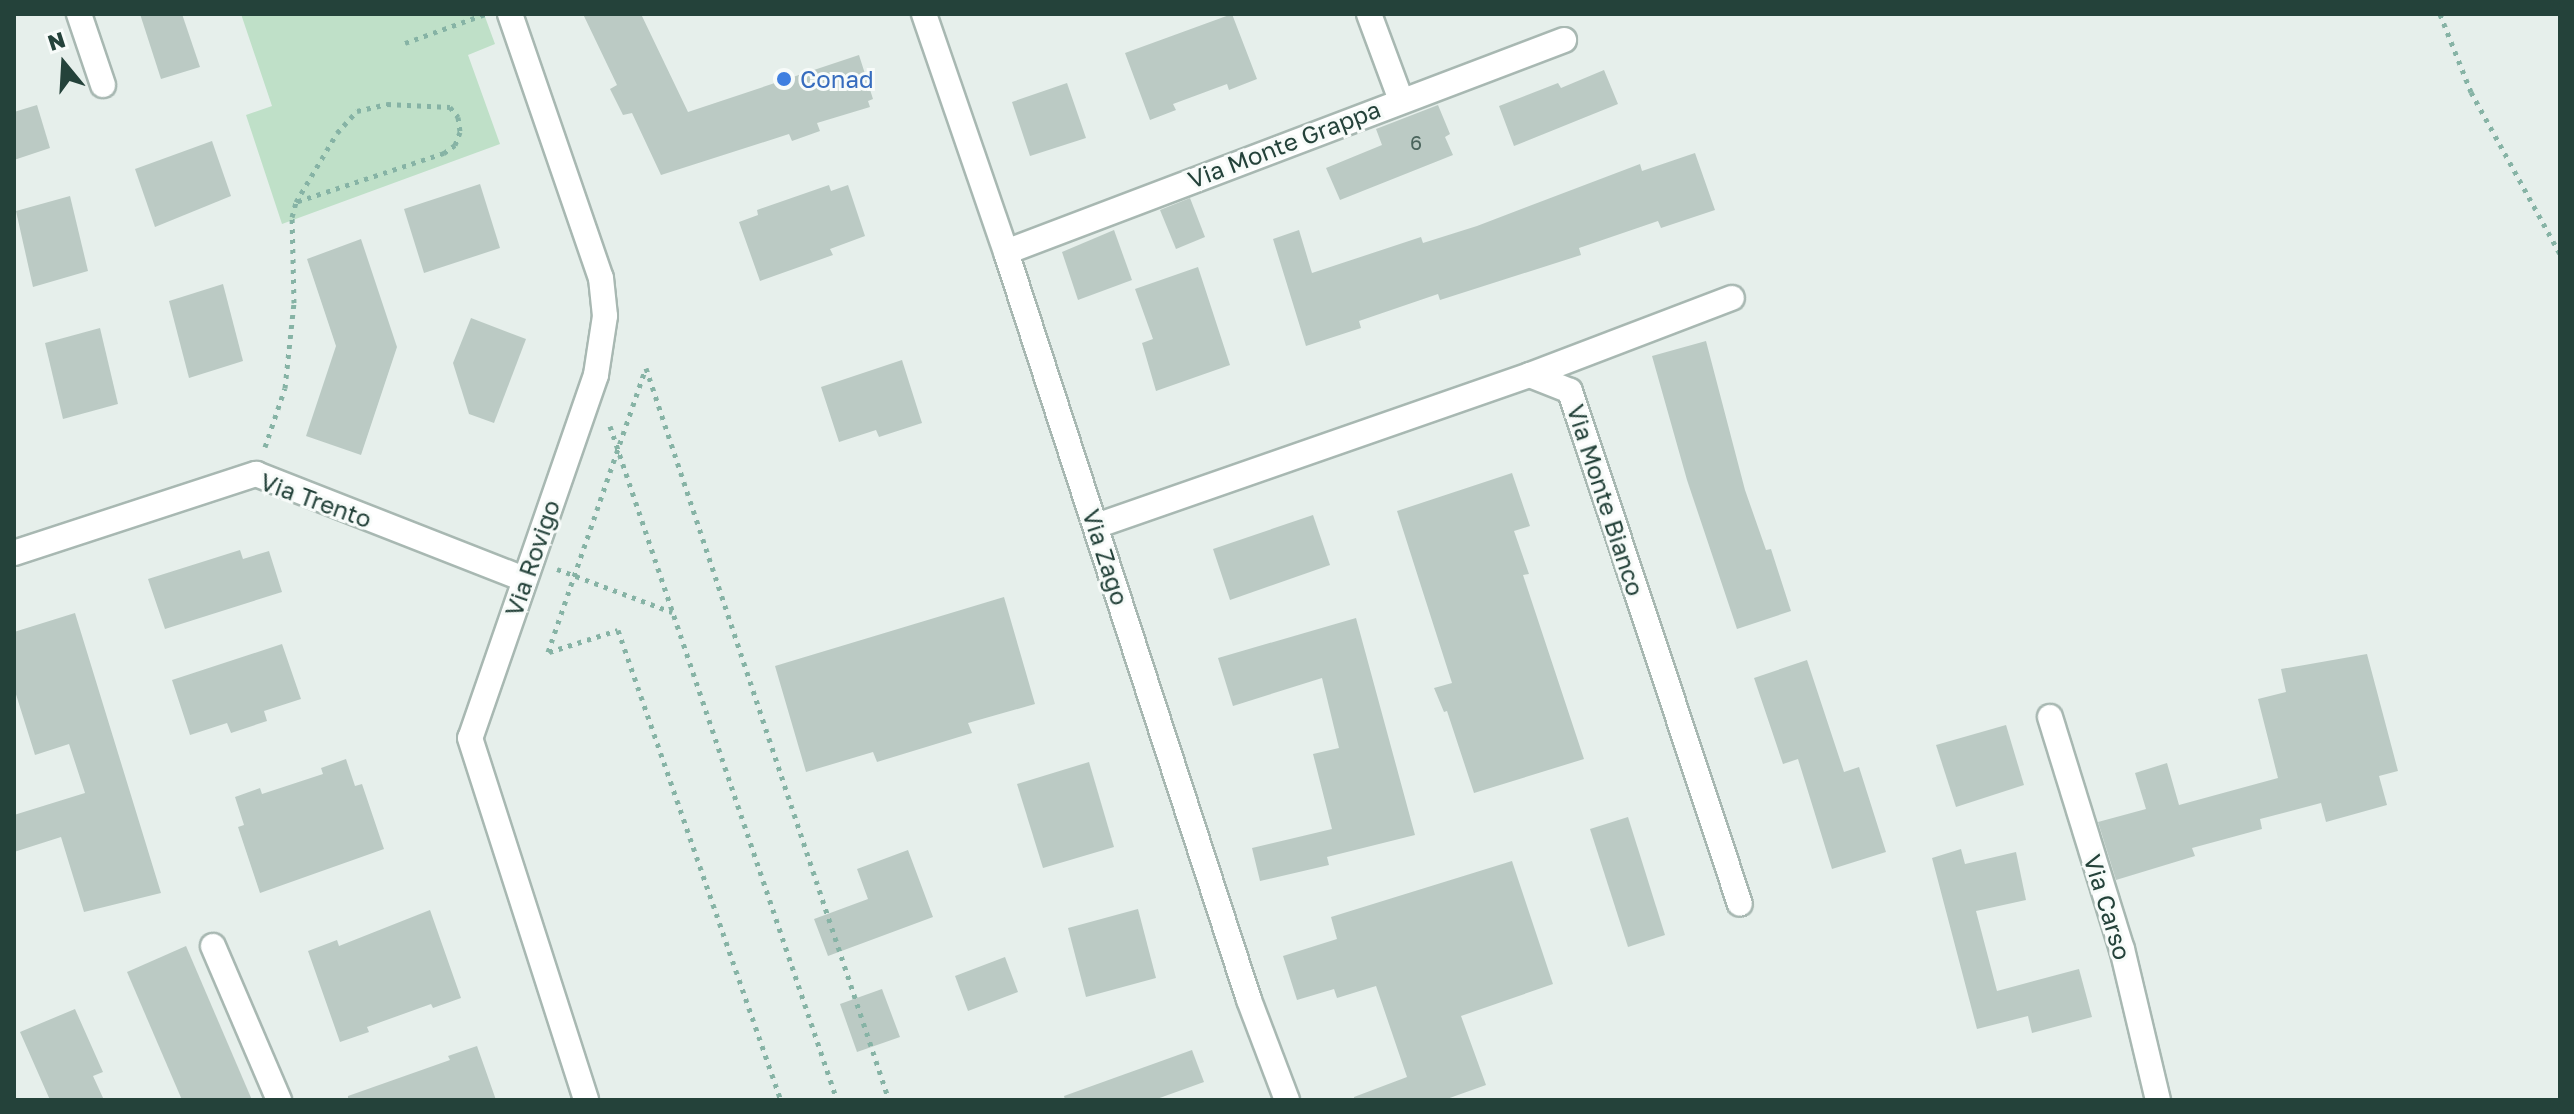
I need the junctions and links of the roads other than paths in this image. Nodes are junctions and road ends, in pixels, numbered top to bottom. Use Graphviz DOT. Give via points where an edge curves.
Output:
graph roads {
  1 [pos="79,14"];
  2 [pos="510,14"];
  3 [pos="924,14"];
  4 [pos="1369,14"];
  5 [pos="1564,40"];
  6 [pos="103,85"];
  7 [pos="1401,100"];
  8 [pos="1006,252"];
  9 [pos="1732,298"];
  10 [pos="1530,375"];
  11 [pos="1096,526"];
  12 [pos="14,553"];
  13 [pos="528,570"];
  14 [pos="2050,717"];
  15 [pos="1740,904"];
  16 [pos="213,946"];
  17 [pos="279,1100"];
  18 [pos="586,1100"];
  19 [pos="1287,1100"];
  20 [pos="2158,1100"];
  1 -- 6 [label="street"];
  2 -- 13 [label="street, Via Rovigo" via="601,278 605,316 596,375"];
  3 -- 8 [label="street, Via Zago"];
  4 -- 7 [label="street"];
  5 -- 7 [label="street, Via Monte Grappa"];
  7 -- 8 [label="street, Via Monte Grappa"];
  8 -- 11 [label="street, Via Zago"];
  9 -- 10 [label="street"];
  10 -- 11 [label="street"];
  10 -- 15 [label="street, Via Monte Bianco" via="1570,391"];
  11 -- 19 [label="street, Via Zago" via="1249,1000"];
  12 -- 13 [label="street, Via Trento" via="256,474"];
  13 -- 18 [label="street, Via Rovigo" via="470,738"];
  14 -- 20 [label="street, Via Carso" via="2122,949"];
  16 -- 17 [label="street"];
}
